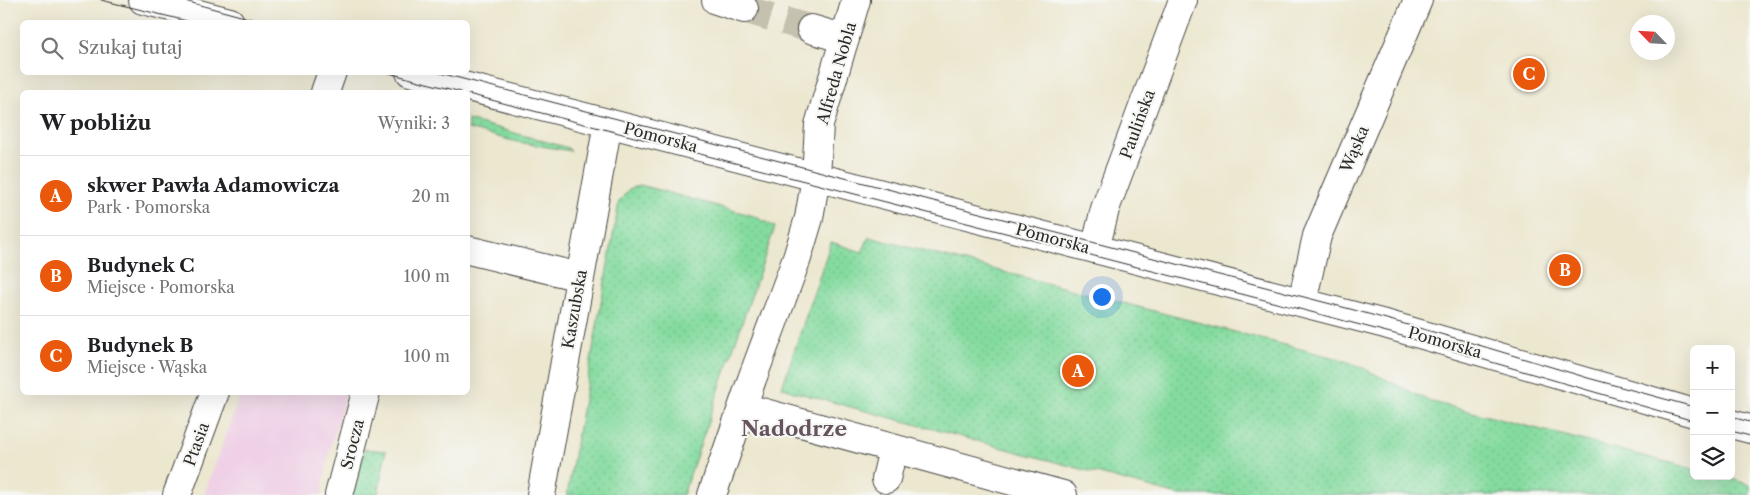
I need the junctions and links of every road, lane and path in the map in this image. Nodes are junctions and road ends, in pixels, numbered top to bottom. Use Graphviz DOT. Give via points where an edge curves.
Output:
graph roads {
  1 [pos="143,0"];
  2 [pos="716,0"];
  3 [pos="856,0"];
  4 [pos="1418,0"];
  5 [pos="1176,2"];
  6 [pos="744,8"];
  7 [pos="222,20"];
  8 [pos="811,29"];
  9 [pos="845,39"];
  10 [pos="331,75"];
  11 [pos="422,75"];
  12 [pos="326,90"];
  13 [pos="608,123"];
  14 [pos="816,177"];
  15 [pos="1095,249"];
  16 [pos="470,250"];
  17 [pos="580,277"];
  18 [pos="1302,302"];
  19 [pos="214,395"];
  20 [pos="365,395"];
  21 [pos="743,408"];
  22 [pos="1690,412"];
  23 [pos="1735,425"];
  24 [pos="1750,429"];
  25 [pos="893,449"];
  26 [pos="886,478"];
  27 [pos="177,495"];
  28 [pos="339,495"];
  29 [pos="541,495"];
  30 [pos="712,495"];
  31 [pos="1063,495"];
  1 -- 7 [label="street"];
  2 -- 6 [label="street"];
  3 -- 9 [label="street, Alfreda Nobla"];
  4 -- 18 [label="street, Wąska" via="1317,236"];
  5 -- 15 [label="street, Paulińska" via="1105,209"];
  8 -- 9 [label="street"];
  9 -- 14 [label="street, Alfreda Nobla" via="820,125"];
  10 -- 12 [label="street"];
  11 -- 13 [label="street, Pomorska"];
  13 -- 14 [label="street, Pomorska"];
  13 -- 17 [label="street, Kaszubska"];
  14 -- 15 [label="street, Pomorska"];
  14 -- 21 [label="street" via="797,258"];
  15 -- 18 [label="street, Pomorska"];
  16 -- 17 [label="street"];
  17 -- 29 [label="street, Kaszubska"];
  18 -- 22 [label="street, Pomorska"];
  19 -- 27 [label="street, Ptasia"];
  20 -- 28 [label="street, Srocza"];
  21 -- 25 [label="street"];
  21 -- 30 [label="street"];
  23 -- 24 [label="street"];
  25 -- 26 [label="street"];
  25 -- 31 [label="street"];
}
